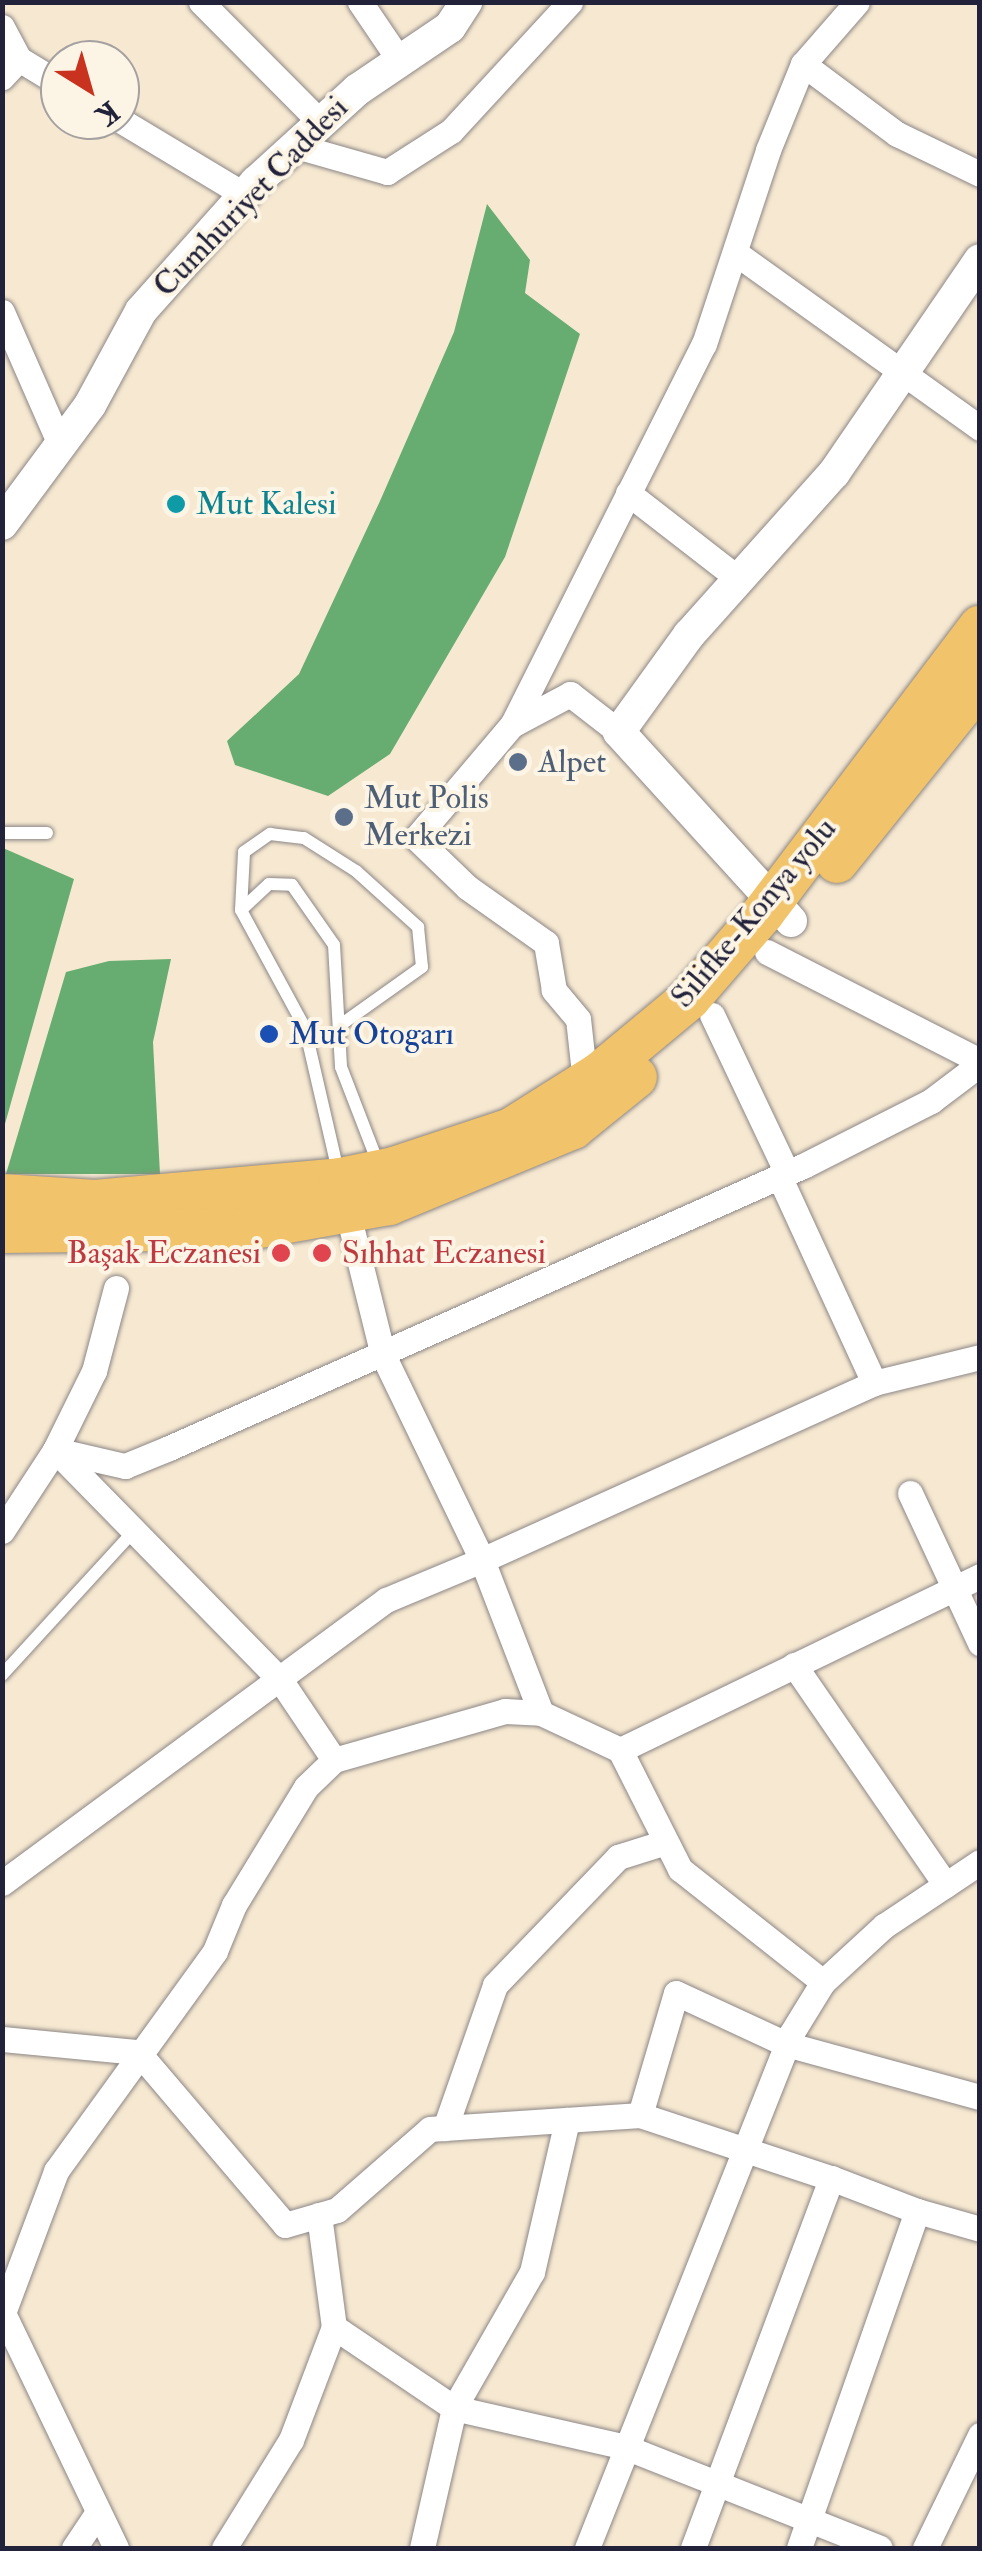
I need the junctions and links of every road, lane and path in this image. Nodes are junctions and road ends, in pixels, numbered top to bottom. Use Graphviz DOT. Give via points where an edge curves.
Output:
graph roads {
  1 [pos="201,2"];
  2 [pos="360,2"];
  3 [pos="466,2"];
  4 [pos="570,2"];
  5 [pos="856,2"];
  6 [pos="2,27"];
  7 [pos="400,61"];
  8 [pos="803,64"];
  9 [pos="11,68"];
  10 [pos="40,77"];
  11 [pos="320,123"];
  12 [pos="140,132"];
  13 [pos="296,146"];
  14 [pos="980,174"];
  15 [pos="244,196"];
  16 [pos="737,254"];
  17 [pos="980,260"];
  18 [pos="2,312"];
  19 [pos="904,369"];
  20 [pos="980,428"];
  21 [pos="60,444"];
  22 [pos="628,494"];
  23 [pos="3,523"];
  24 [pos="740,579"];
  25 [pos="980,626"];
  26 [pos="980,684"];
  27 [pos="512,725"];
  28 [pos="619,732"];
  29 [pos="2,833"];
  30 [pos="47,833"];
  31 [pos="241,910"];
  32 [pos="777,924"];
  33 [pos="712,1015"];
  34 [pos="339,1026"];
  35 [pos="978,1066"];
  36 [pos="585,1082"];
  37 [pos="783,1175"];
  38 [pos="364,1192"];
  39 [pos="2,1196"];
  40 [pos="2,1232"];
  41 [pos="116,1288"];
  42 [pos="382,1355"];
  43 [pos="980,1357"];
  44 [pos="874,1383"];
  45 [pos="55,1450"];
  46 [pos="910,1493"];
  47 [pos="2,1531"];
  48 [pos="134,1531"];
  49 [pos="482,1560"];
  50 [pos="980,1576"];
  51 [pos="950,1589"];
  52 [pos="980,1643"];
  53 [pos="794,1665"];
  54 [pos="2,1675"];
  55 [pos="281,1681"];
  56 [pos="541,1713"];
  57 [pos="620,1750"];
  58 [pos="334,1760"];
  59 [pos="666,1842"];
  60 [pos="980,1862"];
  61 [pos="2,1883"];
  62 [pos="946,1885"];
  63 [pos="823,1982"];
  64 [pos="2,2039"];
  65 [pos="786,2044"];
  66 [pos="138,2052"];
  67 [pos="980,2097"];
  68 [pos="640,2115"];
  69 [pos="567,2120"];
  70 [pos="445,2128"];
  71 [pos="740,2151"];
  72 [pos="830,2178"];
  73 [pos="917,2211"];
  74 [pos="319,2215"];
  75 [pos="980,2228"];
  76 [pos="3,2312"];
  77 [pos="334,2327"];
  78 [pos="454,2408"];
  79 [pos="980,2435"];
  80 [pos="625,2448"];
  81 [pos="716,2484"];
  82 [pos="98,2512"];
  83 [pos="810,2522"];
  84 [pos="74,2548"];
  85 [pos="116,2548"];
  86 [pos="224,2548"];
  87 [pos="422,2548"];
  88 [pos="587,2548"];
  89 [pos="692,2548"];
  90 [pos="799,2548"];
  91 [pos="880,2548"];
  92 [pos="925,2548"];
  1 -- 11 [label="street"];
  2 -- 7 [label="street"];
  3 -- 7 [label="street, Cumhuriyet Caddesi" via="450,28"];
  4 -- 13 [label="street" via="452,130 387,172"];
  5 -- 8 [label="street"];
  6 -- 9 [label="street"];
  7 -- 11 [label="street, Cumhuriyet Caddesi"];
  8 -- 14 [label="street" via="897,134"];
  8 -- 16 [label="street"];
  9 -- 10 [label="street"];
  11 -- 13 [label="street, Cumhuriyet Caddesi"];
  12 -- 15 [label="street"];
  13 -- 15 [label="street, Cumhuriyet Caddesi"];
  15 -- 21 [label="street, Cumhuriyet Caddesi" via="140,311 90,405"];
  16 -- 19 [label="street"];
  16 -- 22 [label="street" via="704,344"];
  17 -- 19 [label="street"];
  18 -- 21 [label="street"];
  19 -- 20 [label="street"];
  19 -- 24 [label="street" via="834,474"];
  21 -- 23 [label="street, Cumhuriyet Caddesi"];
  22 -- 24 [label="street"];
  22 -- 27 [label="street"];
  24 -- 28 [label="street"];
  25 -- 32 [label="highway, Silifke-Konya yolu"];
  26 -- 32 [label="highway, Silifke-Konya yolu"];
  27 -- 28 [label="street" via="570,694"];
  27 -- 36 [label="street" via="416,838 466,887 546,942 554,990 578,1019"];
  28 -- 32 [label="street"];
  29 -- 30 [label="lane"];
  31 -- 34 [label="lane" via="269,884 292,885 334,946"];
  31 -- 34 [label="lane" via="244,852 270,834 317,846 418,927 422,967"];
  31 -- 38 [label="lane" via="305,1028"];
  32 -- 33 [label="highway, Silifke-Konya yolu"];
  32 -- 35 [label="street"];
  32 -- 36 [label="highway, Silifke-Konya yolu"];
  33 -- 37 [label="street"];
  33 -- 38 [label="highway, Silifke-Konya yolu" via="573,1128"];
  34 -- 38 [label="lane"];
  35 -- 37 [label="street" via="932,1101"];
  36 -- 38 [label="highway, Silifke-Konya yolu" via="511,1129"];
  37 -- 42 [label="street"];
  37 -- 44 [label="street"];
  38 -- 39 [label="highway, Silifke-Konya yolu" via="96,1201"];
  38 -- 40 [label="highway, Silifke-Konya yolu" via="249,1230"];
  38 -- 42 [label="street"];
  41 -- 45 [label="street" via="94,1370"];
  42 -- 45 [label="street" via="125,1466"];
  42 -- 49 [label="street"];
  43 -- 44 [label="street"];
  44 -- 49 [label="street"];
  45 -- 47 [label="street"];
  45 -- 48 [label="street"];
  46 -- 51 [label="street"];
  48 -- 54 [label="lane"];
  48 -- 55 [label="street"];
  49 -- 55 [label="street" via="386,1600"];
  49 -- 56 [label="street"];
  50 -- 51 [label="street"];
  51 -- 52 [label="street"];
  51 -- 53 [label="street"];
  53 -- 57 [label="street"];
  53 -- 62 [label="street"];
  55 -- 58 [label="street"];
  55 -- 61 [label="street"];
  56 -- 57 [label="street"];
  56 -- 58 [label="street" via="505,1712"];
  57 -- 59 [label="street"];
  58 -- 66 [label="street" via="306,1786 234,1905 215,1951"];
  59 -- 63 [label="street" via="680,1868"];
  59 -- 70 [label="street" via="618,1857 496,1986"];
  60 -- 62 [label="street"];
  62 -- 63 [label="street" via="884,1926"];
  63 -- 65 [label="street"];
  64 -- 66 [label="street"];
  65 -- 67 [label="street"];
  65 -- 68 [label="street" via="676,1994"];
  65 -- 71 [label="street"];
  66 -- 74 [label="street" via="285,2225"];
  66 -- 76 [label="street" via="56,2171"];
  68 -- 69 [label="street"];
  68 -- 71 [label="street"];
  69 -- 70 [label="street"];
  69 -- 78 [label="street" via="532,2272"];
  70 -- 74 [label="street" via="430,2129 338,2210"];
  71 -- 72 [label="street"];
  71 -- 80 [label="street"];
  72 -- 73 [label="street"];
  72 -- 81 [label="street"];
  73 -- 75 [label="street"];
  73 -- 83 [label="street"];
  74 -- 77 [label="street"];
  76 -- 82 [label="street"];
  77 -- 78 [label="street"];
  77 -- 86 [label="street" via="291,2440"];
  78 -- 80 [label="street"];
  78 -- 87 [label="street"];
  79 -- 92 [label="street"];
  80 -- 81 [label="street"];
  80 -- 88 [label="street"];
  81 -- 83 [label="street"];
  81 -- 89 [label="street"];
  82 -- 84 [label="street"];
  82 -- 85 [label="street"];
  83 -- 90 [label="street"];
  83 -- 91 [label="street"];
}
